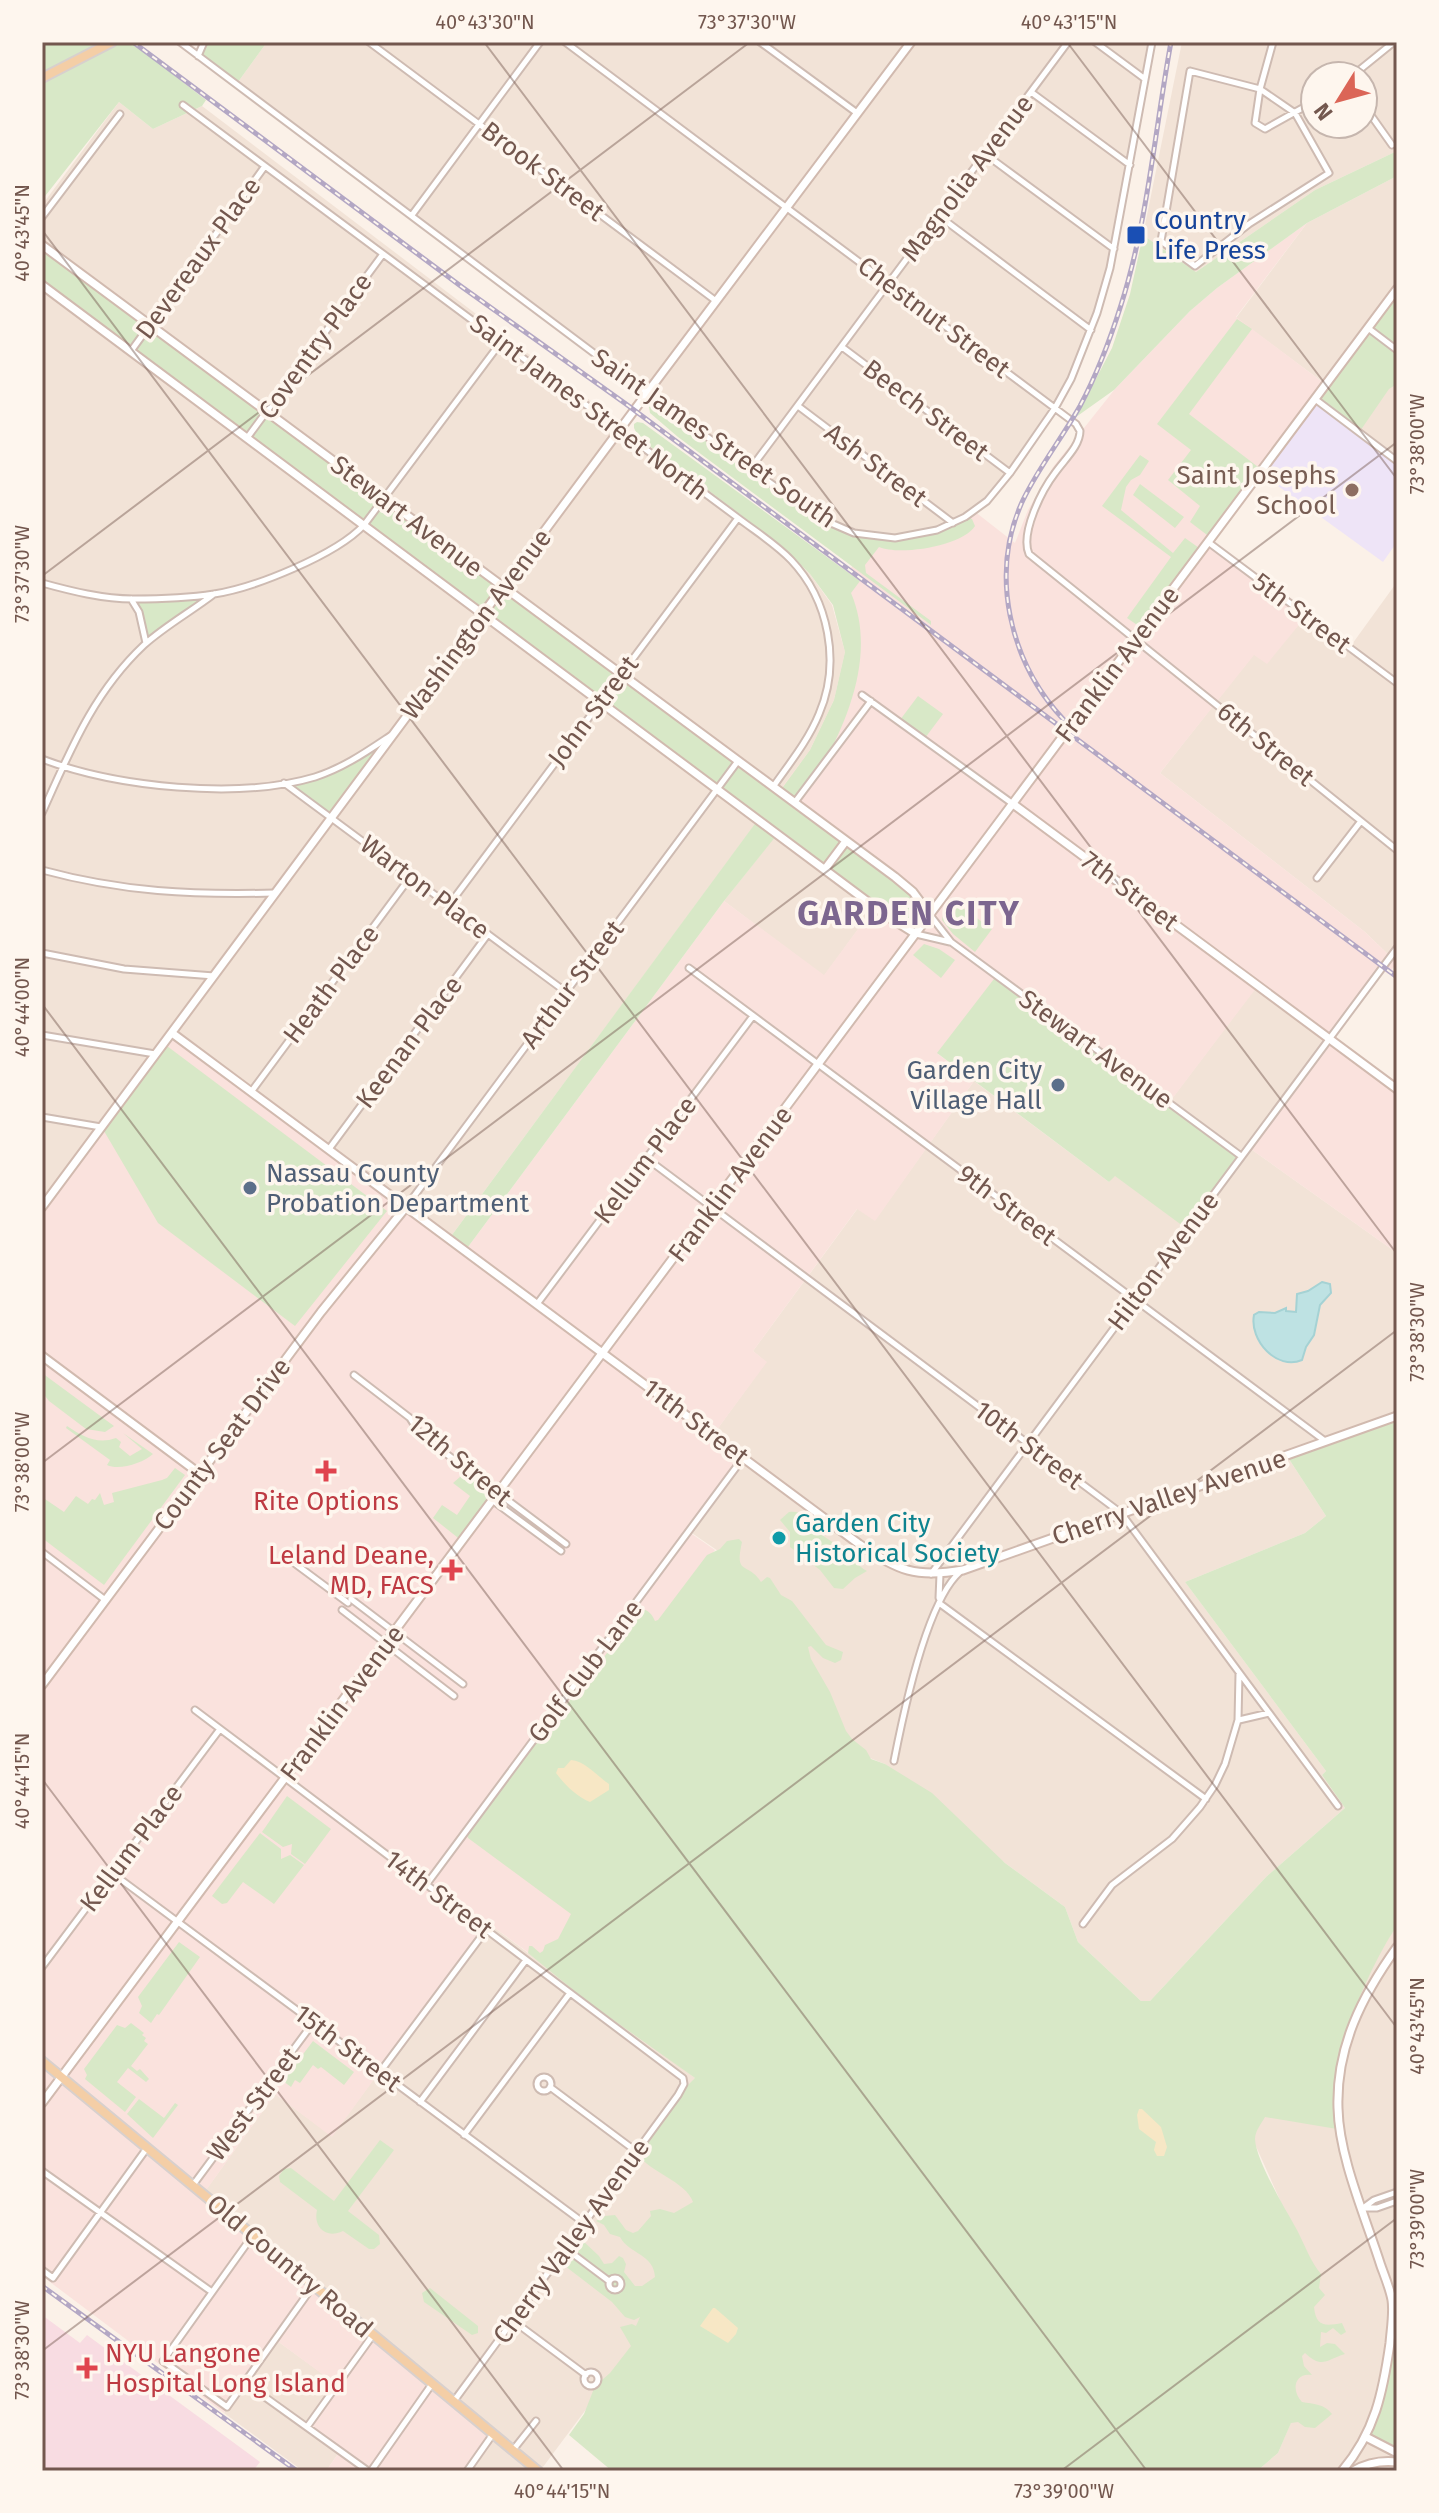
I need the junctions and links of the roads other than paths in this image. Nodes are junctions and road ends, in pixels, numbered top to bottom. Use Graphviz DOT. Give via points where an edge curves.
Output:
graph roads {
  1 [pos="112,42"];
  2 [pos="180,42"];
  3 [pos="204,42"];
  4 [pos="369,42"];
  5 [pos="540,42"];
  6 [pos="565,42"];
  7 [pos="760,42"];
  8 [pos="911,42"];
  9 [pos="1068,42"];
  10 [pos="1095,42"];
  11 [pos="1152,42"];
  12 [pos="1273,42"];
  13 [pos="1393,42"];
  14 [pos="1397,48"];
  15 [pos="198,56"];
  16 [pos="1371,60"];
  17 [pos="42,78"];
  18 [pos="1145,79"];
  19 [pos="1260,89"];
  20 [pos="1031,92"];
  21 [pos="183,105"];
  22 [pos="1299,111"];
  23 [pos="1295,113"];
  24 [pos="120,114"];
  25 [pos="858,114"];
  26 [pos="479,124"];
  27 [pos="1379,127"];
  28 [pos="1392,145"];
  29 [pos="985,154"];
  30 [pos="1130,165"];
  31 [pos="265,166"];
  32 [pos="788,208"];
  33 [pos="412,215"];
  34 [pos="939,216"];
  35 [pos="42,217"];
  36 [pos="42,245"];
  37 [pos="1114,249"];
  38 [pos="383,254"];
  39 [pos="889,283"];
  40 [pos="42,285"];
  41 [pos="1397,289"];
  42 [pos="716,301"];
  43 [pos="149,325"];
  44 [pos="1368,328"];
  45 [pos="1091,330"];
  46 [pos="501,342"];
  47 [pos="842,347"];
  48 [pos="1397,350"];
  49 [pos="131,351"];
  50 [pos="647,393"];
  51 [pos="1315,399"];
  52 [pos="798,406"];
  53 [pos="1055,408"];
  54 [pos="266,412"];
  55 [pos="619,431"];
  56 [pos="247,438"];
  57 [pos="1397,461"];
  58 [pos="751,468"];
  59 [pos="1010,473"];
  60 [pos="384,499"];
  61 [pos="738,518"];
  62 [pos="953,523"];
  63 [pos="364,525"];
  64 [pos="1208,542"];
  65 [pos="42,583"];
  66 [pos="504,588"];
  67 [pos="215,594"];
  68 [pos="131,599"];
  69 [pos="484,615"];
  70 [pos="1135,639"];
  71 [pos="146,644"];
  72 [pos="621,674"];
  73 [pos="1397,683"];
  74 [pos="862,695"];
  75 [pos="871,701"];
  76 [pos="601,702"];
  77 [pos="396,733"];
  78 [pos="42,759"];
  79 [pos="738,761"];
  80 [pos="63,766"];
  81 [pos="284,782"];
  82 [pos="773,787"];
  83 [pos="717,789"];
  84 [pos="794,803"];
  85 [pos="1013,804"];
  86 [pos="42,813"];
  87 [pos="332,818"];
  88 [pos="1361,821"];
  89 [pos="846,841"];
  90 [pos="1397,850"];
  91 [pos="825,869"];
  92 [pos="42,870"];
  93 [pos="411,876"];
  94 [pos="1317,878"];
  95 [pos="276,893"];
  96 [pos="449,905"];
  97 [pos="930,915"];
  98 [pos="488,934"];
  99 [pos="916,934"];
  100 [pos="951,942"];
  101 [pos="1397,948"];
  102 [pos="42,953"];
  103 [pos="689,968"];
  104 [pos="215,976"];
  105 [pos="566,992"];
  106 [pos="753,1016"];
  107 [pos="172,1033"];
  108 [pos="42,1035"];
  109 [pos="1329,1038"];
  110 [pos="156,1054"];
  111 [pos="819,1064"];
  112 [pos="1397,1089"];
  113 [pos="251,1092"];
  114 [pos="42,1117"];
  115 [pos="102,1127"];
  116 [pos="329,1149"];
  117 [pos="1241,1156"];
  118 [pos="646,1158"];
  119 [pos="43,1206"];
  120 [pos="406,1207"];
  121 [pos="712,1208"];
  122 [pos="1134,1299"];
  123 [pos="537,1304"];
  124 [pos="603,1353"];
  125 [pos="42,1356"];
  126 [pos="354,1375"];
  127 [pos="1397,1416"];
  128 [pos="1325,1441"];
  129 [pos="1027,1443"];
  130 [pos="743,1458"];
  131 [pos="200,1474"];
  132 [pos="495,1496"];
  133 [pos="1121,1513"];
  134 [pos="566,1544"];
  135 [pos="561,1551"];
  136 [pos="42,1552"];
  137 [pos="290,1560"];
  138 [pos="963,1570"];
  139 [pos="940,1574"];
  140 [pos="930,1575"];
  141 [pos="104,1599"];
  142 [pos="939,1603"];
  143 [pos="342,1610"];
  144 [pos="395,1632"];
  145 [pos="386,1644"];
  146 [pos="1239,1673"];
  147 [pos="463,1684"];
  148 [pos="42,1685"];
  149 [pos="454,1696"];
  150 [pos="195,1710"];
  151 [pos="1269,1713"];
  152 [pos="1238,1720"];
  153 [pos="220,1729"];
  154 [pos="894,1761"];
  155 [pos="286,1779"];
  156 [pos="1206,1799"];
  157 [pos="1338,1806"];
  158 [pos="112,1873"];
  159 [pos="426,1885"];
  160 [pos="178,1922"];
  161 [pos="1083,1924"];
  162 [pos="486,1930"];
  163 [pos="1397,1947"];
  164 [pos="526,1960"];
  165 [pos="42,1967"];
  166 [pos="570,1993"];
  167 [pos="313,2023"];
  168 [pos="42,2061"];
  169 [pos="380,2072"];
  170 [pos="61,2078"];
  171 [pos="683,2078"];
  172 [pos="550,2087"];
  173 [pos="420,2102"];
  174 [pos="42,2103"];
  175 [pos="464,2135"];
  176 [pos="147,2148"];
  177 [pos="637,2152"];
  178 [pos="42,2171"];
  179 [pos="193,2185"];
  180 [pos="1397,2192"];
  181 [pos="1397,2201"];
  182 [pos="1363,2208"];
  183 [pos="100,2213"];
  184 [pos="584,2223"];
  185 [pos="253,2235"];
  186 [pos="565,2248"];
  187 [pos="42,2270"];
  188 [pos="609,2281"];
  189 [pos="313,2285"];
  190 [pos="212,2292"];
  191 [pos="1393,2302"];
  192 [pos="1397,2314"];
  193 [pos="512,2320"];
  194 [pos="373,2335"];
  195 [pos="586,2375"];
  196 [pos="244,2382"];
  197 [pos="432,2384"];
  198 [pos="454,2402"];
  199 [pos="536,2421"];
  200 [pos="307,2427"];
  201 [pos="493,2434"];
  202 [pos="1366,2437"];
  203 [pos="513,2450"];
  204 [pos="1397,2453"];
  205 [pos="1397,2462"];
  206 [pos="370,2471"];
  207 [pos="467,2471"];
  208 [pos="538,2471"];
  209 [pos="1342,2471"];
  210 [pos="1353,2471"];
  1 -- 17 [label="main road"];
  2 -- 15 [label="street, Saint James Street South"];
  3 -- 15 [label="street"];
  4 -- 26 [label="street, Brook Street"];
  5 -- 26 [label="street"];
  6 -- 32 [label="street, Chestnut Street"];
  7 -- 25 [label="street"];
  8 -- 25 [label="main road, Washington Avenue"];
  9 -- 20 [label="street, Magnolia Avenue"];
  10 -- 18 [label="street"];
  11 -- 18 [label="street, Saint James Street South"];
  12 -- 19 [label="street"];
  13 -- 14 [label="street"];
  13 -- 16 [label="street"];
  15 -- 33 [label="street, Saint James Street South"];
  18 -- 30 [label="street, Saint James Street South"];
  19 -- 23 [label="street"];
  19 -- 23 [label="street" via="1254,120 1260,128"];
  19 -- 23 [label="street" via="1190,71 1161,241 1195,266 1329,173"];
  20 -- 29 [label="street, Magnolia Avenue"];
  20 -- 30 [label="street"];
  21 -- 31 [label="street, Saint James Street North"];
  22 -- 23 [label="street"];
  24 -- 35 [label="street"];
  25 -- 32 [label="main road, Washington Avenue"];
  26 -- 33 [label="street"];
  26 -- 42 [label="street, Brook Street"];
  27 -- 28 [label="street"];
  29 -- 34 [label="street, Magnolia Avenue"];
  29 -- 37 [label="street"];
  30 -- 37 [label="street, Saint James Street South"];
  31 -- 38 [label="street, Saint James Street North"];
  31 -- 43 [label="street, Devereaux Place"];
  32 -- 39 [label="street, Chestnut Street"];
  32 -- 42 [label="main road, Washington Avenue"];
  33 -- 50 [label="street, Saint James Street South"];
  34 -- 39 [label="street, Magnolia Avenue"];
  34 -- 45 [label="street"];
  36 -- 43 [label="main road, Stewart Avenue"];
  37 -- 45 [label="street, Saint James Street South"];
  38 -- 46 [label="street, Saint James Street North"];
  38 -- 54 [label="street, Coventry Place"];
  39 -- 47 [label="street, Magnolia Avenue"];
  39 -- 53 [label="street, Chestnut Street"];
  40 -- 49 [label="main road, Stewart Avenue"];
  41 -- 44 [label="main road, Franklin Avenue"];
  42 -- 50 [label="main road, Washington Avenue"];
  43 -- 49 [label="street, Devereaux Place"];
  43 -- 54 [label="main road, Stewart Avenue"];
  44 -- 48 [label="street"];
  44 -- 51 [label="main road, Franklin Avenue"];
  45 -- 53 [label="street, Saint James Street South"];
  46 -- 55 [label="street, Saint James Street North"];
  46 -- 60 [label="street"];
  47 -- 52 [label="street, Magnolia Avenue"];
  47 -- 59 [label="street, Beech Street"];
  49 -- 56 [label="main road, Stewart Avenue"];
  50 -- 55 [label="main road, Washington Avenue"];
  50 -- 58 [label="street, Saint James Street South"];
  51 -- 57 [label="street"];
  51 -- 64 [label="main road, Franklin Avenue"];
  52 -- 58 [label="street, Magnolia Avenue"];
  52 -- 62 [label="street, Ash Street"];
  53 -- 59 [label="street, Saint James Street South"];
  53 -- 70 [label="street, Chestnut Street" via="1078,426 1080,437 1040,498 1027,551"];
  54 -- 56 [label="street, Coventry Place"];
  54 -- 60 [label="main road, Stewart Avenue"];
  55 -- 61 [label="street, Saint James Street North"];
  55 -- 66 [label="main road, Washington Avenue"];
  56 -- 63 [label="main road, Stewart Avenue"];
  58 -- 62 [label="street, Saint James Street South" via="817,517 854,533 907,537"];
  59 -- 62 [label="street, Saint James Street South" via="987,501"];
  60 -- 63 [label="street"];
  60 -- 66 [label="main road, Stewart Avenue"];
  61 -- 72 [label="street, John Street"];
  61 -- 82 [label="street, Saint James Street North" via="784,553 804,576 821,607 829,644 830,672 820,713"];
  63 -- 67 [label="street" via="304,564"];
  63 -- 69 [label="main road, Stewart Avenue"];
  64 -- 70 [label="main road, Franklin Avenue"];
  64 -- 73 [label="street, 5th Street"];
  65 -- 68 [label="street"];
  66 -- 69 [label="main road, Washington Avenue"];
  66 -- 72 [label="main road, Stewart Avenue"];
  67 -- 68 [label="street"];
  67 -- 71 [label="street"];
  68 -- 71 [label="street"];
  69 -- 76 [label="main road, Stewart Avenue"];
  69 -- 77 [label="main road, Washington Avenue"];
  70 -- 85 [label="main road, Franklin Avenue"];
  70 -- 88 [label="street, 6th Street"];
  71 -- 80 [label="street" via="103,693"];
  72 -- 76 [label="street, John Street"];
  72 -- 79 [label="main road, Stewart Avenue"];
  74 -- 75 [label="street, 7th Street"];
  75 -- 84 [label="street"];
  75 -- 85 [label="street, 7th Street"];
  76 -- 83 [label="main road, Stewart Avenue"];
  76 -- 96 [label="street, John Street"];
  77 -- 81 [label="street" via="336,769"];
  77 -- 87 [label="main road, Washington Avenue"];
  78 -- 80 [label="street"];
  79 -- 82 [label="main road, Stewart Avenue"];
  79 -- 83 [label="street, Arthur Street"];
  80 -- 81 [label="street" via="158,785 234,788"];
  80 -- 86 [label="street"];
  81 -- 87 [label="street, Warton Place"];
  82 -- 84 [label="main road, Stewart Avenue"];
  83 -- 91 [label="main road, Stewart Avenue"];
  83 -- 105 [label="street, Arthur Street"];
  84 -- 89 [label="main road, Stewart Avenue"];
  85 -- 97 [label="main road, Franklin Avenue"];
  85 -- 109 [label="main road, 7th Street"];
  87 -- 93 [label="street, Warton Place"];
  87 -- 95 [label="main road, Washington Avenue"];
  88 -- 90 [label="street, 6th Street"];
  88 -- 94 [label="street"];
  89 -- 91 [label="main road"];
  89 -- 97 [label="main road, Stewart Avenue" via="905,885"];
  91 -- 99 [label="main road, Stewart Avenue"];
  92 -- 95 [label="street" via="137,890"];
  93 -- 96 [label="street, Warton Place"];
  93 -- 113 [label="street, Heath Place"];
  95 -- 104 [label="main road, Washington Avenue"];
  96 -- 98 [label="street, Warton Place"];
  97 -- 99 [label="main road, Franklin Avenue"];
  97 -- 100 [label="street, Stewart Avenue"];
  98 -- 105 [label="street, Warton Place"];
  98 -- 116 [label="street, Keenan Place"];
  99 -- 100 [label="street, Stewart Avenue"];
  99 -- 111 [label="main road, Franklin Avenue"];
  100 -- 117 [label="street, Stewart Avenue"];
  101 -- 109 [label="street, Hilton Avenue"];
  102 -- 104 [label="street" via="124,969"];
  103 -- 106 [label="street, 9th Street"];
  104 -- 107 [label="main road, Washington Avenue"];
  105 -- 120 [label="street, Arthur Street"];
  106 -- 111 [label="street, 9th Street"];
  106 -- 118 [label="street, Kellum Place"];
  107 -- 110 [label="main road, Washington Avenue"];
  107 -- 113 [label="main road, 11th Street"];
  108 -- 110 [label="street"];
  109 -- 112 [label="main road, 7th Street"];
  109 -- 117 [label="street, Hilton Avenue"];
  110 -- 115 [label="main road, Washington Avenue"];
  111 -- 121 [label="main road, Franklin Avenue"];
  111 -- 122 [label="street, 9th Street"];
  113 -- 116 [label="main road, 11th Street"];
  114 -- 115 [label="street"];
  115 -- 119 [label="main road, Washington Avenue"];
  116 -- 120 [label="main road, 11th Street"];
  117 -- 122 [label="street, Hilton Avenue"];
  118 -- 121 [label="street, 10th Street"];
  118 -- 123 [label="street, Kellum Place"];
  120 -- 123 [label="main road, 11th Street"];
  120 -- 131 [label="main road, County Seat Drive"];
  121 -- 124 [label="main road, Franklin Avenue"];
  121 -- 129 [label="street, 10th Street"];
  122 -- 128 [label="street, 9th Street"];
  122 -- 129 [label="street, Hilton Avenue"];
  123 -- 124 [label="main road, 11th Street"];
  124 -- 130 [label="main road, 11th Street"];
  124 -- 132 [label="main road, Franklin Avenue"];
  125 -- 131 [label="main road"];
  126 -- 132 [label="street, 12th Street"];
  127 -- 128 [label="main road, Cherry Valley Avenue"];
  128 -- 133 [label="main road, Cherry Valley Avenue"];
  129 -- 133 [label="street, 10th Street"];
  129 -- 140 [label="street, Hilton Avenue"];
  130 -- 140 [label="main road, 11th Street" via="873,1554"];
  130 -- 159 [label="street, Golf Club Lane"];
  131 -- 141 [label="main road, County Seat Drive"];
  132 -- 134 [label="street, 12th Street"];
  132 -- 135 [label="street, 12th Street"];
  132 -- 144 [label="main road, Franklin Avenue"];
  133 -- 138 [label="main road, Cherry Valley Avenue"];
  133 -- 146 [label="street, 10th Street"];
  136 -- 141 [label="street"];
  137 -- 144 [label="street"];
  138 -- 139 [label="main road, Cherry Valley Avenue"];
  138 -- 142 [label="street"];
  139 -- 140 [label="main road, 11th Street"];
  139 -- 142 [label="street"];
  141 -- 148 [label="main road, County Seat Drive"];
  142 -- 154 [label="street" via="905,1705"];
  142 -- 156 [label="street"];
  143 -- 145 [label="street"];
  144 -- 145 [label="main road, Franklin Avenue"];
  144 -- 147 [label="street"];
  145 -- 149 [label="street"];
  145 -- 155 [label="main road, Franklin Avenue"];
  146 -- 151 [label="street, 10th Street"];
  146 -- 152 [label="street"];
  150 -- 153 [label="street, 14th Street"];
  151 -- 152 [label="street"];
  151 -- 157 [label="street, 10th Street"];
  152 -- 156 [label="street" via="1225,1764"];
  153 -- 155 [label="street, 14th Street"];
  153 -- 158 [label="street, Kellum Place"];
  155 -- 159 [label="street, 14th Street"];
  155 -- 160 [label="main road, Franklin Avenue"];
  156 -- 161 [label="street" via="1172,1839 1116,1880"];
  158 -- 160 [label="street, 15th Street"];
  158 -- 165 [label="street, Kellum Place"];
  159 -- 162 [label="street, 14th Street"];
  160 -- 167 [label="street, 15th Street"];
  160 -- 170 [label="main road, Franklin Avenue"];
  162 -- 164 [label="street, 14th Street"];
  162 -- 169 [label="street"];
  163 -- 182 [label="main road" via="1356,2014 1339,2076 1340,2134"];
  164 -- 166 [label="street, 14th Street"];
  164 -- 173 [label="street"];
  166 -- 171 [label="street, 14th Street"];
  166 -- 175 [label="street"];
  167 -- 169 [label="street, 15th Street"];
  167 -- 179 [label="street, West Street"];
  168 -- 170 [label="main road, Old Country Road"];
  169 -- 173 [label="street, 15th Street"];
  170 -- 174 [label="main road, Franklin Avenue"];
  170 -- 176 [label="main road, Old Country Road"];
  171 -- 177 [label="street, Cherry Valley Avenue" via="678,2095"];
  172 -- 177 [label="street"];
  173 -- 175 [label="street, 15th Street"];
  175 -- 184 [label="street, 15th Street"];
  176 -- 179 [label="main road, Old Country Road"];
  176 -- 183 [label="street"];
  177 -- 184 [label="street, Cherry Valley Avenue"];
  178 -- 183 [label="street"];
  179 -- 185 [label="main road, Old Country Road"];
  180 -- 182 [label="street"];
  181 -- 182 [label="street"];
  182 -- 191 [label="main road"];
  183 -- 187 [label="street" via="53,2278"];
  183 -- 190 [label="street"];
  184 -- 186 [label="street, Cherry Valley Avenue"];
  185 -- 189 [label="main road, Old Country Road"];
  185 -- 190 [label="street"];
  186 -- 188 [label="street"];
  186 -- 193 [label="street, Cherry Valley Avenue"];
  189 -- 194 [label="main road, Old Country Road"];
  189 -- 196 [label="street"];
  190 -- 196 [label="street" via="163,2361 227,2407"];
  191 -- 192 [label="main road"];
  191 -- 202 [label="main road" via="1383,2386"];
  193 -- 195 [label="street"];
  193 -- 198 [label="street, Cherry Valley Avenue"];
  194 -- 197 [label="main road, Old Country Road"];
  194 -- 200 [label="street"];
  196 -- 200 [label="street"];
  197 -- 198 [label="main road, Old Country Road"];
  197 -- 206 [label="street"];
  198 -- 201 [label="main road, Old Country Road"];
  199 -- 203 [label="street"];
  200 -- 206 [label="street"];
  201 -- 203 [label="main road, Old Country Road"];
  201 -- 207 [label="street"];
  202 -- 204 [label="main road"];
  202 -- 209 [label="main road"];
  203 -- 208 [label="main road, Old Country Road"];
  205 -- 210 [label="main road" via="1384,2460"];
}
